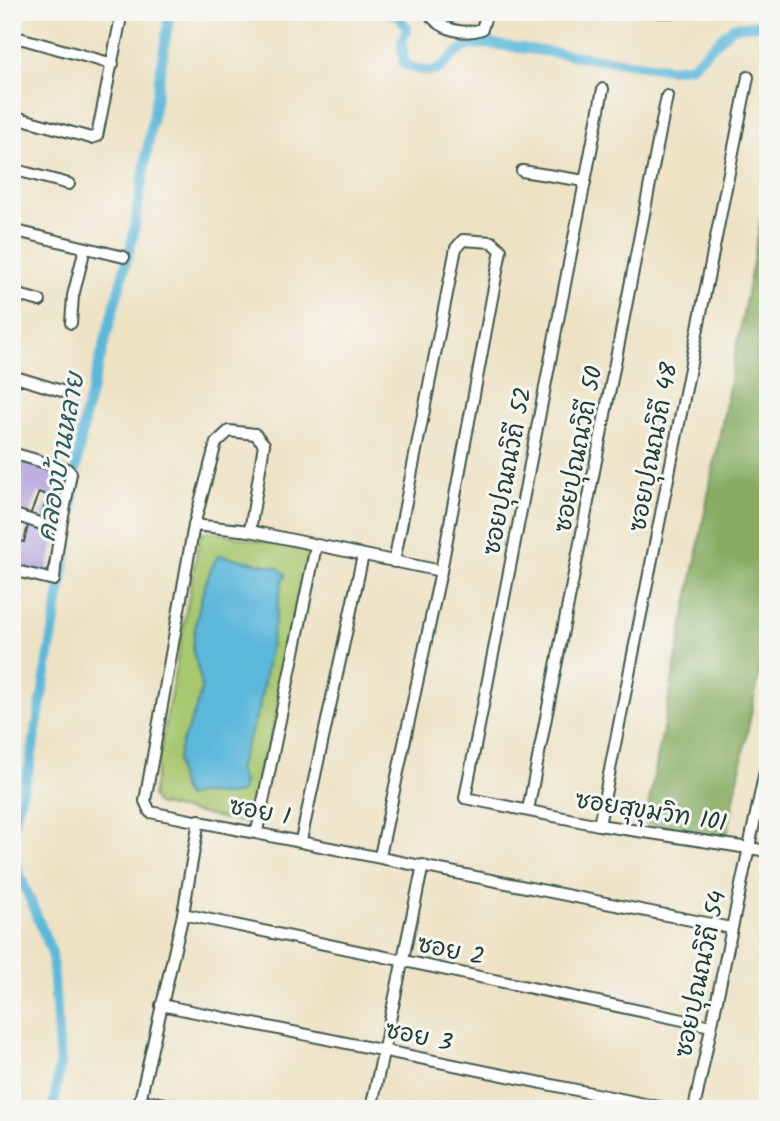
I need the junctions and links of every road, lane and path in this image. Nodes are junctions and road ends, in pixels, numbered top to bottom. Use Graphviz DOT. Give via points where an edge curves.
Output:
graph roads {
  1 [pos="122,12"];
  2 [pos="428,12"];
  3 [pos="658,12"];
  4 [pos="683,12"];
  5 [pos="487,17"];
  6 [pos="12,36"];
  7 [pos="113,64"];
  8 [pos="748,77"];
  9 [pos="603,89"];
  10 [pos="667,96"];
  11 [pos="12,116"];
  12 [pos="12,169"];
  13 [pos="522,171"];
  14 [pos="585,181"];
  15 [pos="69,184"];
  16 [pos="12,230"];
  17 [pos="85,248"];
  18 [pos="124,257"];
  19 [pos="12,293"];
  20 [pos="40,302"];
  21 [pos="71,323"];
  22 [pos="12,376"];
  23 [pos="65,391"];
  24 [pos="12,453"];
  25 [pos="12,514"];
  26 [pos="194,525"];
  27 [pos="60,530"];
  28 [pos="250,531"];
  29 [pos="316,546"];
  30 [pos="363,555"];
  31 [pos="394,562"];
  32 [pos="12,570"];
  33 [pos="441,571"];
  34 [pos="768,757"];
  35 [pos="528,810"];
  36 [pos="199,820"];
  37 [pos="599,825"];
  38 [pos="257,831"];
  39 [pos="301,840"];
  40 [pos="748,848"];
  41 [pos="768,851"];
  42 [pos="380,856"];
  43 [pos="423,865"];
  44 [pos="183,914"];
  45 [pos="731,928"];
  46 [pos="402,961"];
  47 [pos="161,1005"];
  48 [pos="711,1026"];
  49 [pos="383,1050"];
  50 [pos="139,1105"];
  51 [pos="196,1109"];
  52 [pos="371,1109"];
  53 [pos="669,1109"];
  54 [pos="694,1109"];
  1 -- 7 [label="street"];
  2 -- 5 [label="street" via="446,27 472,33 482,29"];
  3 -- 4 [label="street"];
  6 -- 7 [label="street"];
  7 -- 11 [label="street" via="100,131 90,138"];
  8 -- 37 [label="street, ซอยปุณณวิถี 48"];
  9 -- 14 [label="street, ซอยปุณณวิถี 52"];
  10 -- 35 [label="street, ซอยปุณณวิถี 50"];
  12 -- 15 [label="street"];
  13 -- 14 [label="street"];
  14 -- 35 [label="street, ซอยปุณณวิถี 52" via="465,798"];
  16 -- 17 [label="street"];
  17 -- 18 [label="street"];
  17 -- 21 [label="street"];
  19 -- 20 [label="street"];
  22 -- 23 [label="street"];
  24 -- 27 [label="street" via="71,473"];
  25 -- 27 [label="street"];
  26 -- 28 [label="street"];
  26 -- 28 [label="street, ซอย 1" via="216,443 229,431 255,434 265,449"];
  26 -- 36 [label="street, ซอย 1" via="145,801 150,811 159,815"];
  27 -- 32 [label="street" via="54,580"];
  28 -- 29 [label="street"];
  29 -- 30 [label="street"];
  29 -- 38 [label="street"];
  30 -- 31 [label="street"];
  30 -- 39 [label="street"];
  31 -- 33 [label="street"];
  31 -- 33 [label="street" via="456,248 463,240 492,242 501,250"];
  33 -- 42 [label="street"];
  34 -- 40 [label="street, ซอยปุณณวิถี 54"];
  35 -- 37 [label="street, ซอยสุขุมวิท 101"];
  36 -- 38 [label="street, ซอย 1"];
  36 -- 44 [label="street"];
  37 -- 40 [label="street, ซอยสุขุมวิท 101"];
  38 -- 39 [label="street, ซอย 1"];
  39 -- 42 [label="street, ซอย 1"];
  40 -- 41 [label="street, ซอยสุขุมวิท 101"];
  40 -- 45 [label="street, ซอยปุณณวิถี 54"];
  42 -- 43 [label="street, ซอย 1"];
  43 -- 45 [label="street, ซอย 1"];
  43 -- 46 [label="street"];
  44 -- 46 [label="street, ซอย 2"];
  44 -- 47 [label="street"];
  45 -- 48 [label="street, ซอยปุณณวิถี 54"];
  46 -- 48 [label="street, ซอย 2"];
  46 -- 49 [label="street"];
  47 -- 49 [label="street, ซอย 3"];
  47 -- 50 [label="street"];
  48 -- 54 [label="street, ซอยปุณณวิถี 54"];
  49 -- 52 [label="street"];
  49 -- 53 [label="street, ซอย 3"];
  50 -- 51 [label="street"];
}
